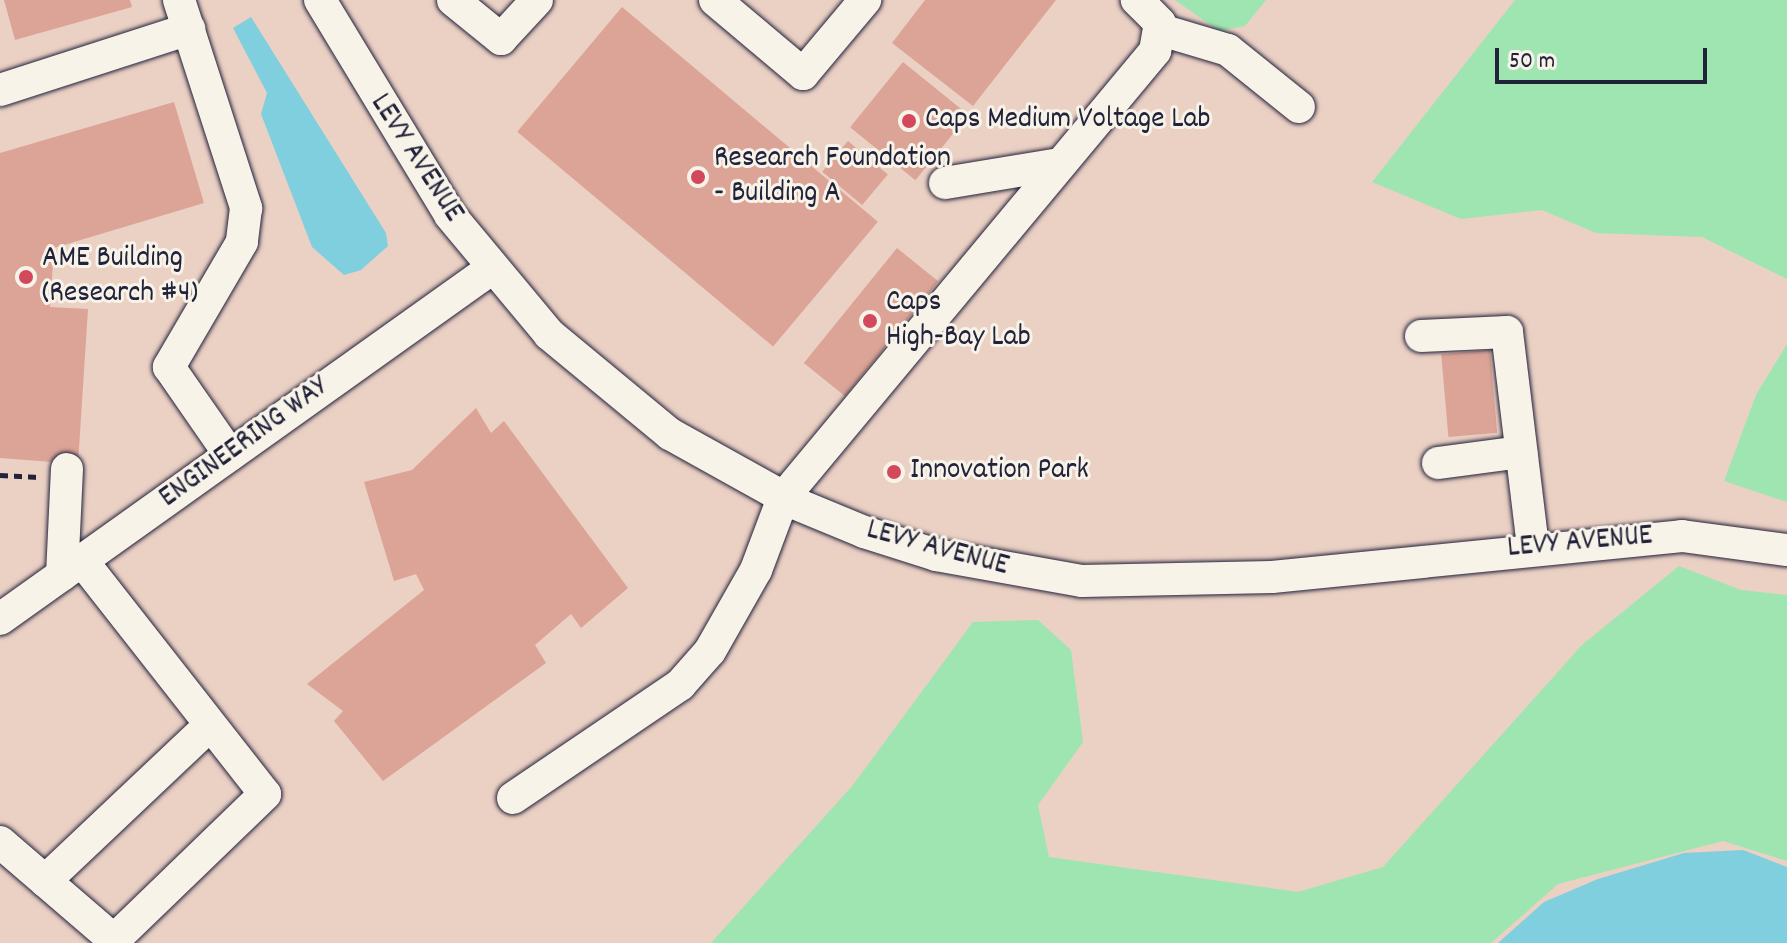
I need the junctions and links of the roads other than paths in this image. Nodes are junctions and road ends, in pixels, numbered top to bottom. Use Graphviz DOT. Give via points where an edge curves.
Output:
graph roads {
  1 [pos="320,0"];
  2 [pos="453,0"];
  3 [pos="537,0"];
  4 [pos="715,0"];
  5 [pos="865,0"];
  6 [pos="1137,0"];
  7 [pos="184,8"];
  8 [pos="1161,30"];
  9 [pos="0,90"];
  10 [pos="1299,107"];
  11 [pos="1060,164"];
  12 [pos="945,183"];
  13 [pos="491,269"];
  14 [pos="1421,336"];
  15 [pos="1521,452"];
  16 [pos="230,455"];
  17 [pos="1438,463"];
  18 [pos="67,474"];
  19 [pos="783,498"];
  20 [pos="1533,548"];
  21 [pos="1787,550"];
  22 [pos="72,568"];
  23 [pos="0,619"];
  24 [pos="210,725"];
  25 [pos="513,798"];
  26 [pos="0,842"];
  27 [pos="45,881"];
  1 -- 13 [label="street, LEVY AVENUE" via="373,97"];
  2 -- 3 [label="street" via="501,39"];
  4 -- 5 [label="street" via="803,74"];
  6 -- 8 [label="street"];
  7 -- 9 [label="street"];
  7 -- 16 [label="street" via="246,208 242,242 169,367"];
  8 -- 10 [label="street" via="1228,50"];
  8 -- 11 [label="street" via="1155,51"];
  11 -- 12 [label="street"];
  11 -- 19 [label="street"];
  13 -- 16 [label="street, ENGINEERING WAY"];
  13 -- 19 [label="street, LEVY AVENUE" via="609,388 670,434"];
  14 -- 15 [label="street" via="1507,332"];
  15 -- 17 [label="street"];
  15 -- 20 [label="street"];
  16 -- 22 [label="street, ENGINEERING WAY"];
  18 -- 22 [label="street"];
  19 -- 20 [label="street, LEVY AVENUE" via="936,555 1082,581 1272,577"];
  19 -- 25 [label="street" via="734,612 680,685"];
  20 -- 21 [label="street, LEVY AVENUE" via="1682,536"];
  22 -- 23 [label="street, ENGINEERING WAY"];
  22 -- 24 [label="street"];
  24 -- 27 [label="street"];
  24 -- 27 [label="street" via="265,794 114,940"];
  26 -- 27 [label="street"];
}
